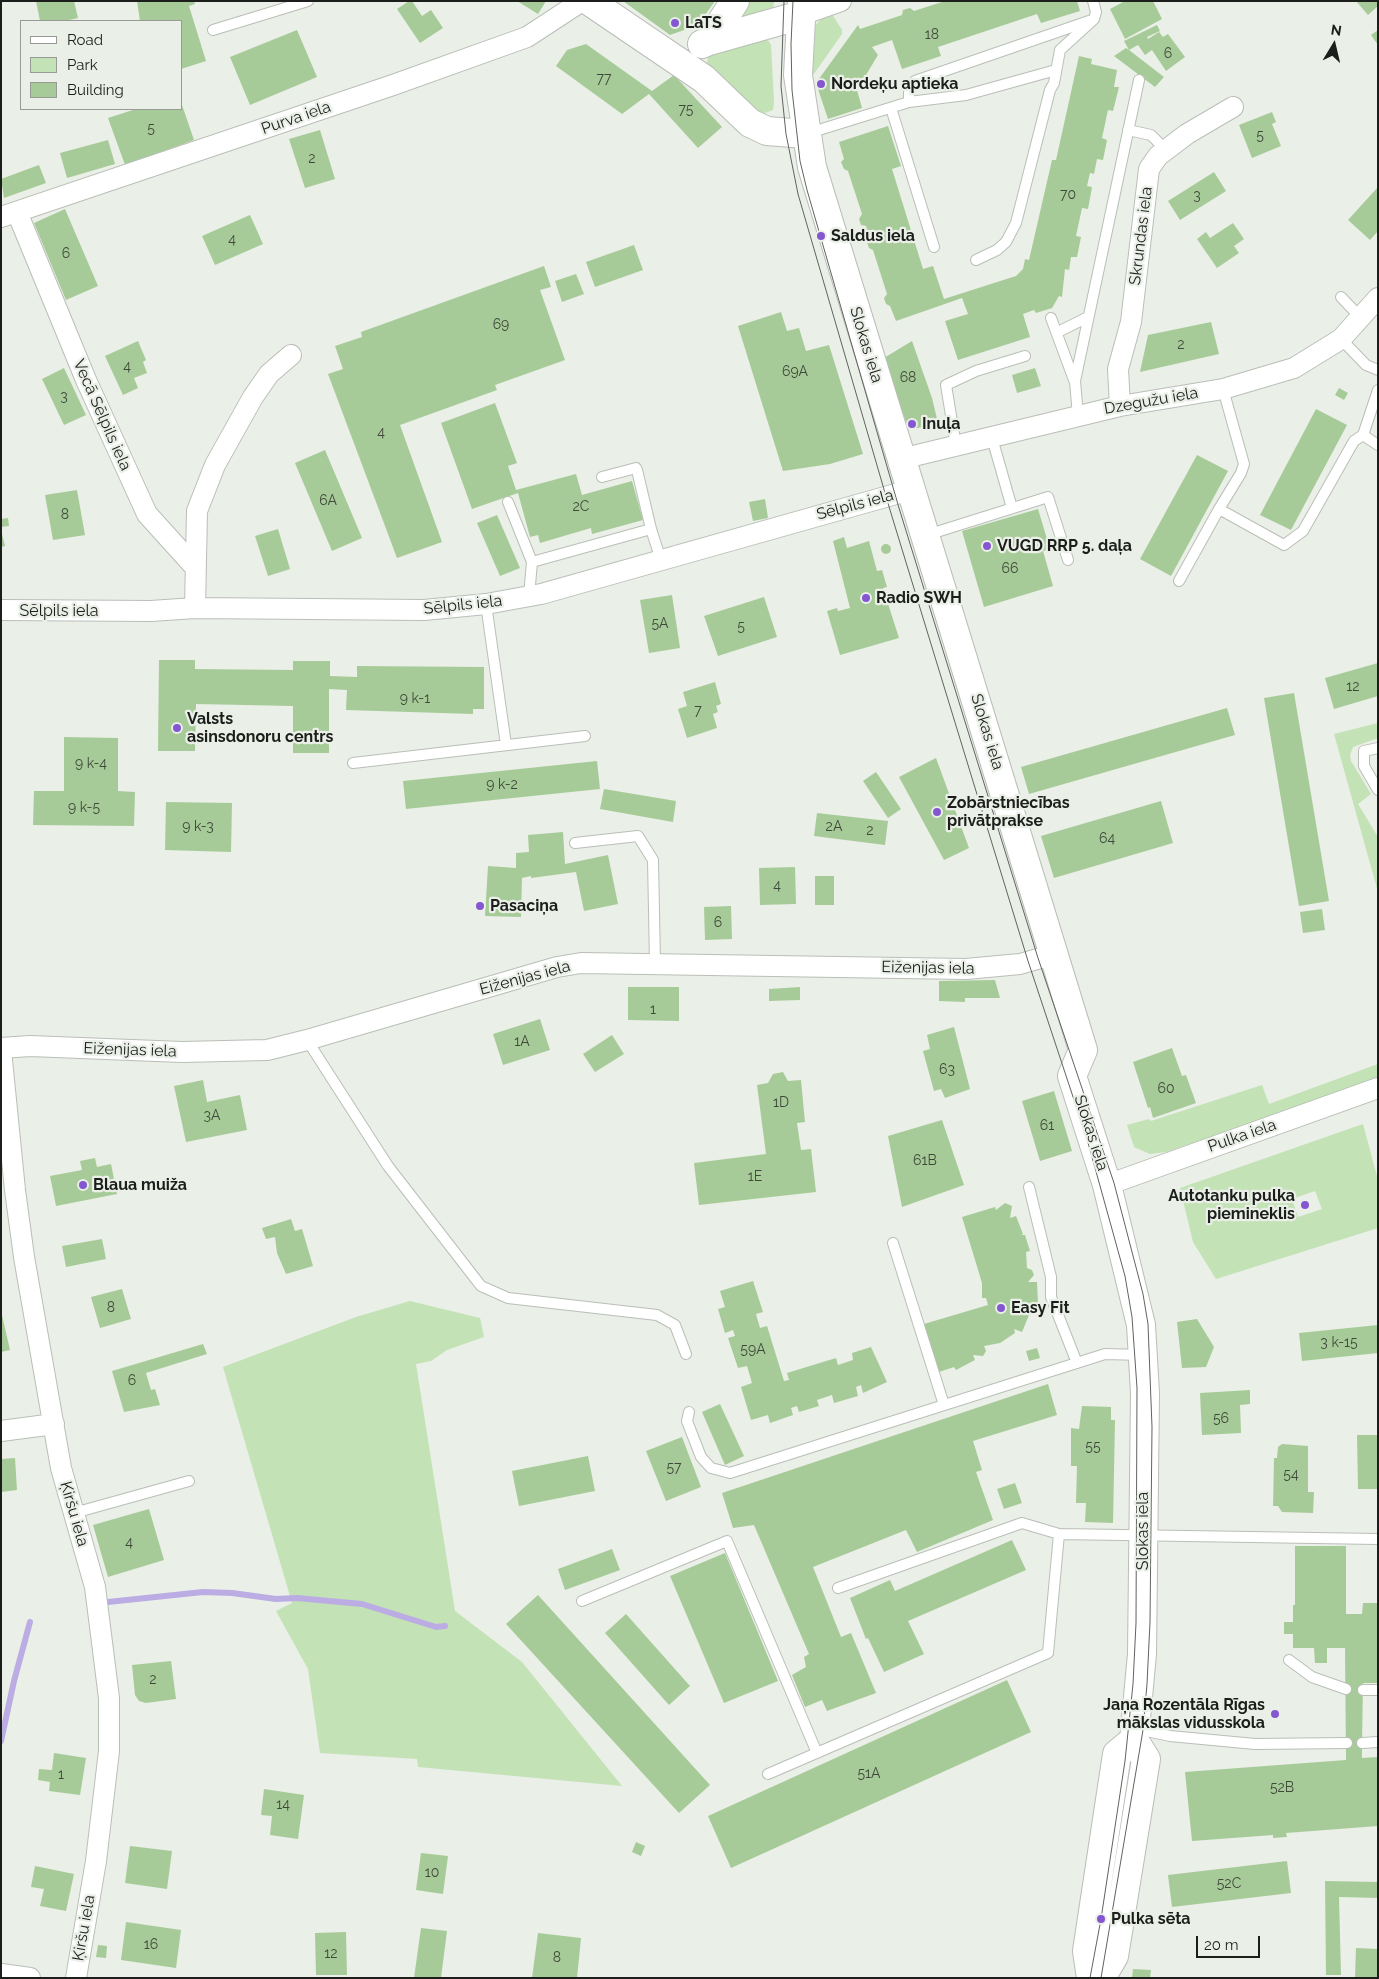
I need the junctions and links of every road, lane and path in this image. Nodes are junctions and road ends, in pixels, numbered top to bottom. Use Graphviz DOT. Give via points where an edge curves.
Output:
graph roads {
  1 [pos="308,1"];
  2 [pos="582,1"];
  3 [pos="589,1"];
  4 [pos="735,1"];
  5 [pos="841,1"];
  6 [pos="1092,1"];
  7 [pos="291,4"];
  8 [pos="802,8"];
  9 [pos="1094,19"];
  10 [pos="213,30"];
  11 [pos="1050,35"];
  12 [pos="708,41"];
  13 [pos="1060,50"];
  14 [pos="676,59"];
  15 [pos="1056,70"];
  16 [pos="1139,80"];
  17 [pos="909,102"];
  18 [pos="1233,107"];
  19 [pos="890,108"];
  20 [pos="1128,130"];
  21 [pos="806,134"];
  22 [pos="1166,150"];
  23 [pos="9,214"];
  24 [pos="934,246"];
  25 [pos="976,260"];
  26 [pos="1340,297"];
  27 [pos="1378,298"];
  28 [pos="1088,317"];
  29 [pos="1360,317"];
  30 [pos="1051,318"];
  31 [pos="1058,332"];
  32 [pos="1341,339"];
  33 [pos="291,355"];
  34 [pos="1024,356"];
  35 [pos="1378,370"];
  36 [pos="1075,381"];
  37 [pos="1223,389"];
  38 [pos="1378,390"];
  39 [pos="1120,406"];
  40 [pos="1078,416"];
  41 [pos="1364,435"];
  42 [pos="992,438"];
  43 [pos="1378,445"];
  44 [pos="956,446"];
  45 [pos="901,460"];
  46 [pos="602,477"];
  47 [pos="910,490"];
  48 [pos="508,502"];
  49 [pos="1012,508"];
  50 [pos="1219,509"];
  51 [pos="651,529"];
  52 [pos="926,535"];
  53 [pos="661,560"];
  54 [pos="1068,560"];
  55 [pos="532,562"];
  56 [pos="194,566"];
  57 [pos="1179,581"];
  58 [pos="529,596"];
  59 [pos="486,604"];
  60 [pos="194,608"];
  61 [pos="1,610"];
  62 [pos="585,736"];
  63 [pos="506,745"];
  64 [pos="1378,748"];
  65 [pos="353,763"];
  66 [pos="1378,790"];
  67 [pos="575,843"];
  68 [pos="1056,954"];
  69 [pos="655,964"];
  70 [pos="307,1040"];
  71 [pos="1,1049"];
  72 [pos="1378,1088"];
  73 [pos="1107,1185"];
  74 [pos="1029,1187"];
  75 [pos="894,1243"];
  76 [pos="686,1354"];
  77 [pos="1144,1355"];
  78 [pos="1077,1363"];
  79 [pos="944,1405"];
  80 [pos="689,1412"];
  81 [pos="54,1424"];
  82 [pos="1,1431"];
  83 [pos="190,1481"];
  84 [pos="74,1513"];
  85 [pos="1060,1534"];
  86 [pos="1143,1536"];
  87 [pos="1378,1539"];
  88 [pos="838,1588"];
  89 [pos="582,1601"];
  90 [pos="1290,1660"];
  91 [pos="1346,1689"];
  92 [pos="1362,1690"];
  93 [pos="1378,1690"];
  94 [pos="1135,1735"];
  95 [pos="1378,1742"];
  96 [pos="1347,1743"];
  97 [pos="1362,1743"];
  98 [pos="817,1753"];
  99 [pos="768,1774"];
  100 [pos="1,1974"];
  101 [pos="30,1978"];
  102 [pos="76,1978"];
  103 [pos="1091,1978"];
  104 [pos="1101,1978"];
  1 -- 7 [label="lane"];
  2 -- 23 [label="street, Purva iela" via="527,37"];
  3 -- 14 [label="street"];
  4 -- 12 [label="street"];
  5 -- 8 [label="street"];
  6 -- 9 [label="lane" via="1096,12"];
  7 -- 10 [label="lane"];
  8 -- 12 [label="street"];
  8 -- 21 [label="street, Slokas iela" via="798,75"];
  9 -- 11 [label="lane"];
  9 -- 13 [label="lane"];
  11 -- 13 [label="lane" via="1057,39"];
  11 -- 17 [label="lane" via="915,81 909,91"];
  12 -- 14 [label="street"];
  13 -- 15 [label="lane"];
  14 -- 21 [label="street" via="750,123 767,131"];
  15 -- 17 [label="lane" via="966,95"];
  15 -- 25 [label="lane" via="1016,224 1006,242"];
  16 -- 20 [label="lane"];
  17 -- 19 [label="lane"];
  18 -- 22 [label="street, Skrundas iela"];
  19 -- 21 [label="lane"];
  19 -- 24 [label="lane"];
  20 -- 22 [label="lane" via="1152,135"];
  20 -- 28 [label="lane"];
  21 -- 45 [label="street, Slokas iela" via="817,186"];
  22 -- 39 [label="street, Skrundas iela" via="1149,169 1130,322 1118,369"];
  23 -- 56 [label="street, Vecā Sēlpils iela" via="147,514"];
  26 -- 29 [label="lane"];
  27 -- 29 [label="street, Dzegužu iela"];
  28 -- 31 [label="lane"];
  28 -- 36 [label="lane"];
  29 -- 32 [label="street, Dzegužu iela"];
  30 -- 31 [label="lane"];
  31 -- 36 [label="lane"];
  32 -- 35 [label="lane" via="1366,365"];
  32 -- 37 [label="street, Dzegužu iela" via="1294,368"];
  33 -- 56 [label="street" via="269,374 253,397 215,465 197,511"];
  34 -- 44 [label="lane" via="976,371 946,385"];
  36 -- 40 [label="lane"];
  37 -- 39 [label="street, Dzegužu iela"];
  37 -- 50 [label="lane" via="1244,464"];
  38 -- 41 [label="lane"];
  39 -- 40 [label="street, Dzegužu iela"];
  40 -- 42 [label="street, Dzegužu iela"];
  41 -- 43 [label="lane"];
  41 -- 50 [label="lane" via="1354,441 1303,531 1284,545"];
  42 -- 44 [label="street, Dzegužu iela"];
  42 -- 49 [label="lane"];
  44 -- 45 [label="street, Dzegužu iela"];
  45 -- 47 [label="street, Slokas iela"];
  46 -- 51 [label="lane" via="638,470"];
  47 -- 52 [label="street, Slokas iela"];
  47 -- 53 [label="street, Sēlpils iela"];
  48 -- 55 [label="lane"];
  49 -- 52 [label="lane"];
  49 -- 54 [label="lane" via="1048,498"];
  50 -- 57 [label="lane"];
  51 -- 53 [label="lane"];
  51 -- 55 [label="lane"];
  52 -- 68 [label="street, Slokas iela"];
  53 -- 58 [label="street, Sēlpils iela"];
  55 -- 58 [label="lane"];
  56 -- 60 [label="street"];
  58 -- 59 [label="street, Sēlpils iela"];
  59 -- 60 [label="street, Sēlpils iela" via="424,610"];
  59 -- 63 [label="lane"];
  60 -- 61 [label="street, Sēlpils iela" via="150,611"];
  62 -- 63 [label="lane"];
  63 -- 65 [label="lane"];
  64 -- 66 [label="lane" via="1364,751 1364,766"];
  67 -- 69 [label="lane" via="638,836 653,860"];
  68 -- 69 [label="street, Eiženijas iela" via="1020,964 966,969"];
  68 -- 73 [label="street, Slokas iela" via="1083,1050 1072,1076"];
  69 -- 70 [label="street, Eiženijas iela" via="568,964"];
  70 -- 71 [label="street, Eiženijas iela" via="266,1050 201,1052 30,1046"];
  70 -- 76 [label="lane" via="388,1166 481,1286 508,1298 657,1315 675,1325"];
  71 -- 81 [label="street, Ķiršu iela" via="18,1220"];
  72 -- 73 [label="street, Pulka iela"];
  73 -- 77 [label="street, Slokas iela" via="1135,1292"];
  74 -- 78 [label="lane" via="1049,1268 1051,1297"];
  75 -- 79 [label="lane"];
  77 -- 78 [label="lane" via="1105,1354"];
  77 -- 86 [label="street, Slokas iela"];
  78 -- 79 [label="lane"];
  79 -- 80 [label="lane" via="730,1473 711,1468 701,1457 687,1421"];
  81 -- 82 [label="street"];
  81 -- 84 [label="street, Ķiršu iela" via="61,1468"];
  83 -- 84 [label="lane"];
  84 -- 102 [label="street, Ķiršu iela" via="99,1608 110,1722 96,1861"];
  85 -- 86 [label="lane"];
  85 -- 88 [label="lane" via="1022,1523"];
  85 -- 98 [label="lane" via="1048,1653"];
  86 -- 87 [label="lane"];
  86 -- 94 [label="street, Slokas iela" via="1144,1626"];
  89 -- 98 [label="lane" via="727,1541"];
  90 -- 91 [label="lane" via="1312,1677"];
  92 -- 93 [label="lane"];
  94 -- 96 [label="lane" via="1256,1744"];
  94 -- 103 [label="street" via="1117,1754 1087,1951"];
  94 -- 104 [label="street" via="1146,1759 1114,1956"];
  95 -- 97 [label="lane"];
  98 -- 99 [label="lane"];
  100 -- 101 [label="street"];
}
